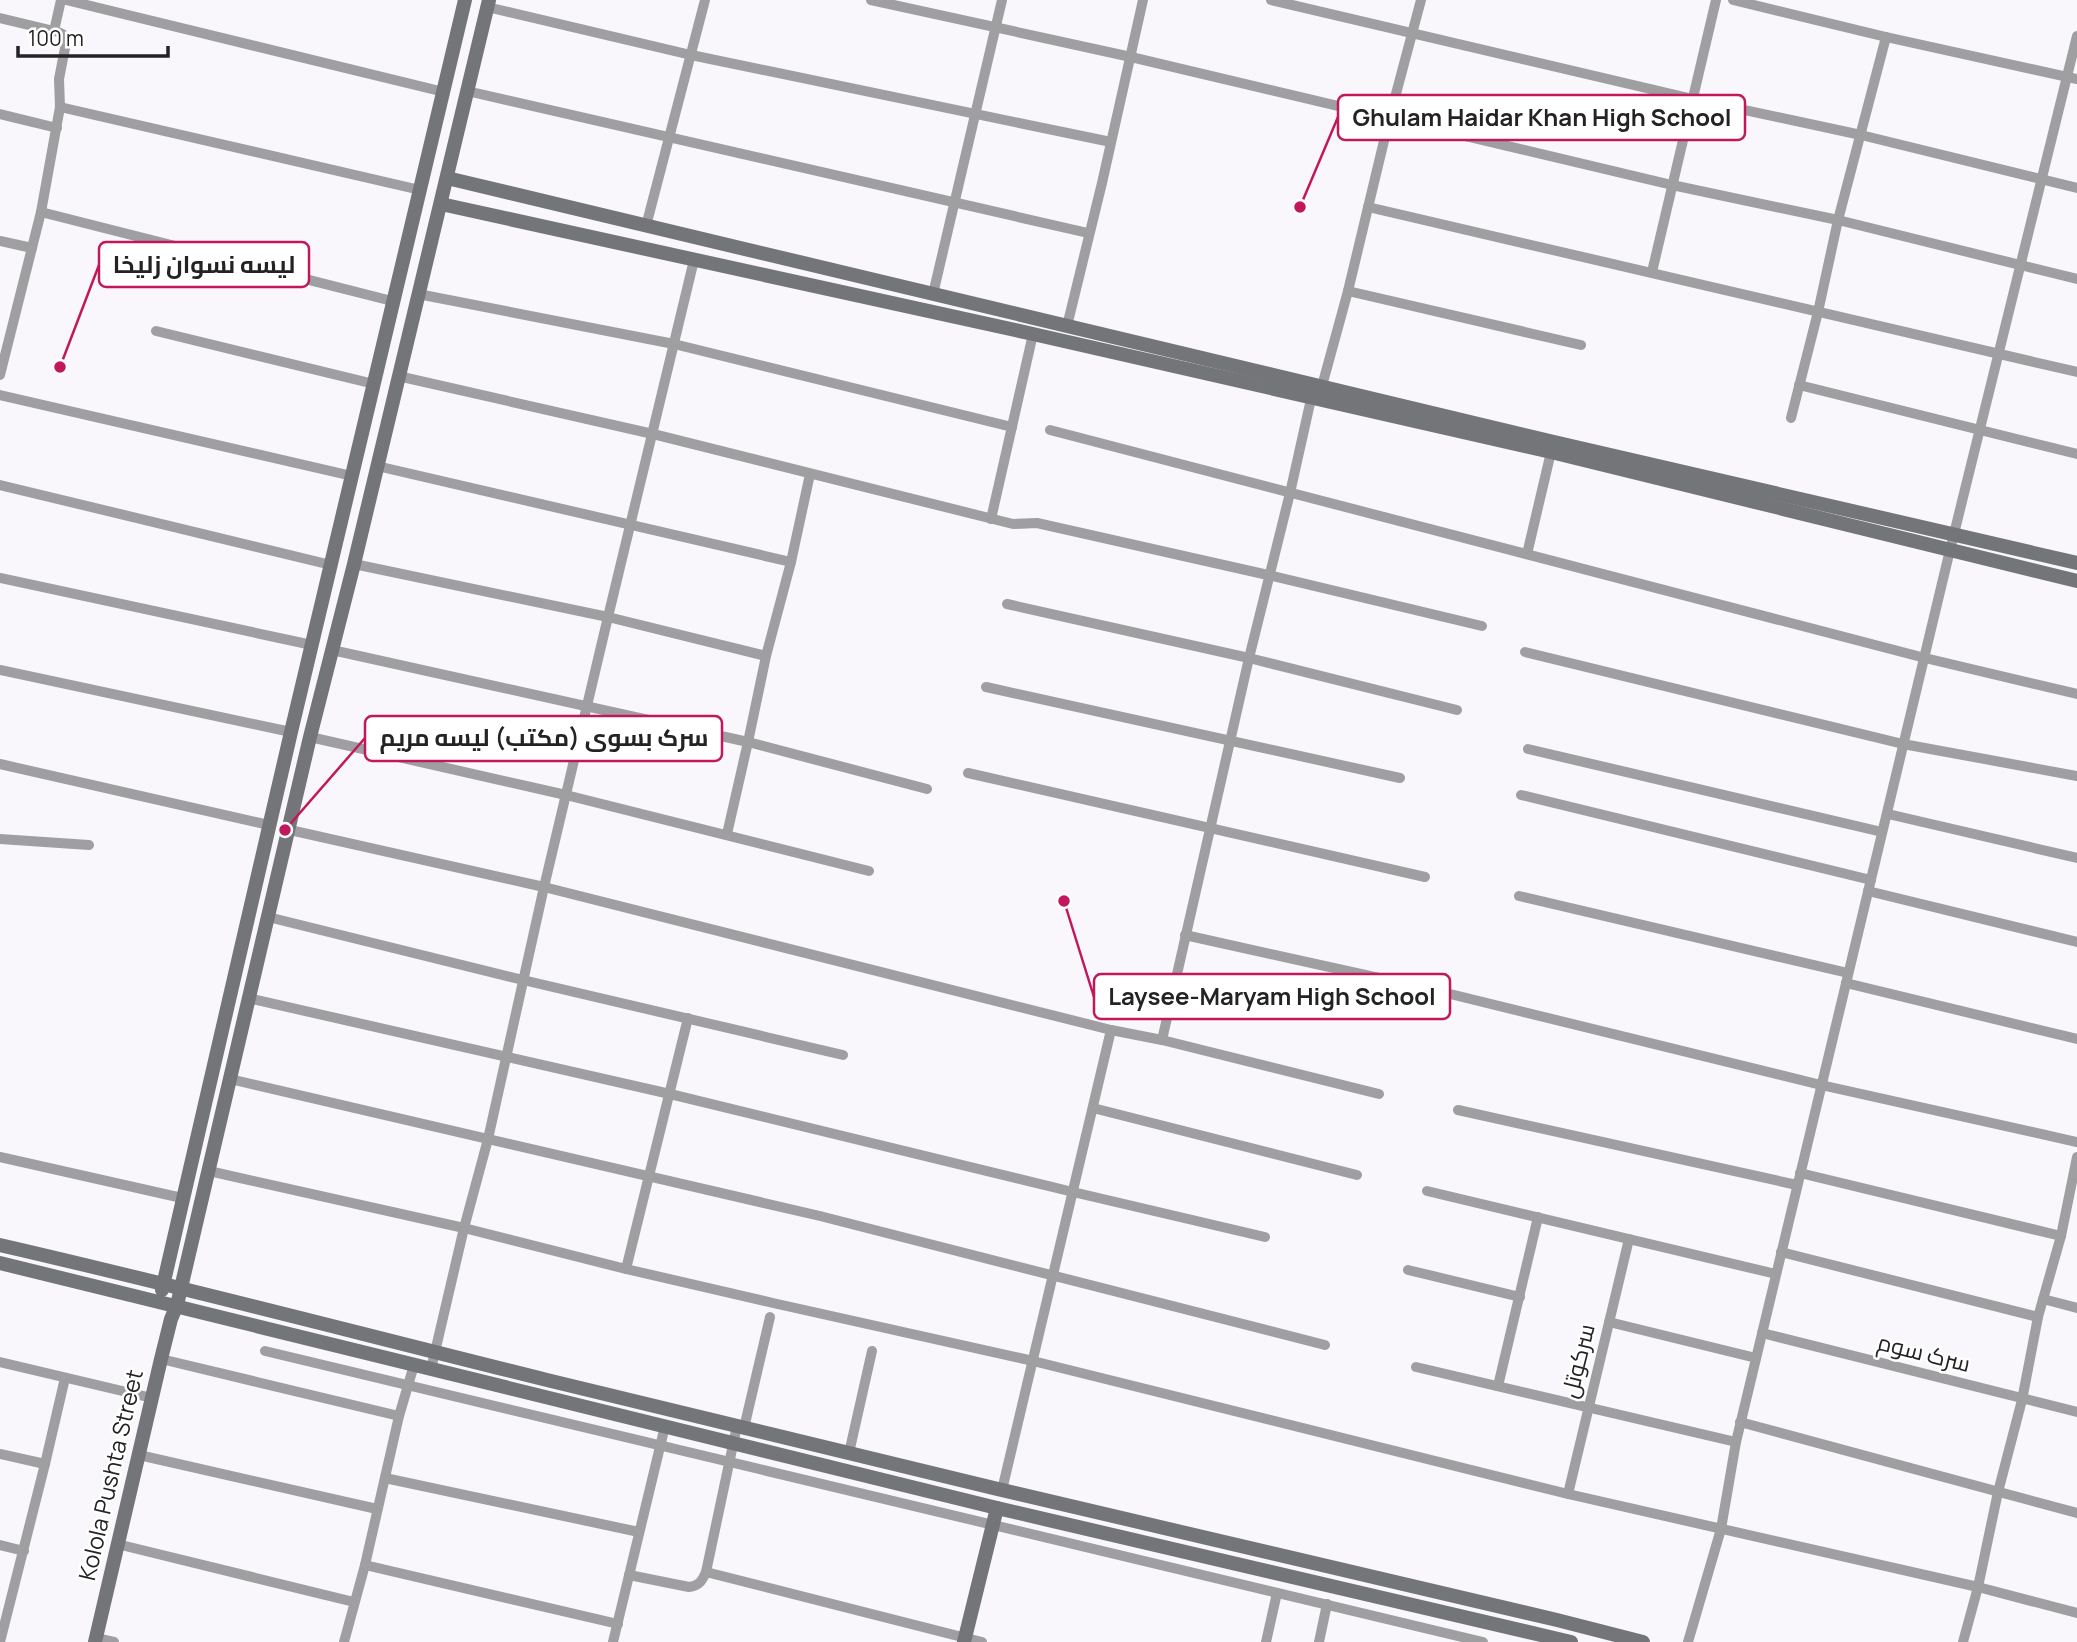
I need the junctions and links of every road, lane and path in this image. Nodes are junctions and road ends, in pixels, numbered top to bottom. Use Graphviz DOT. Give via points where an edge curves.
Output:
graph roads {
  1 [pos="61,0"];
  2 [pos="66,0"];
  3 [pos="705,0"];
  4 [pos="871,0"];
  5 [pos="1002,0"];
  6 [pos="1143,0"];
  7 [pos="1270,0"];
  8 [pos="1420,0"];
  9 [pos="1716,0"];
  10 [pos="1733,0"];
  11 [pos="462,1"];
  12 [pos="488,3"];
  13 [pos="0,18"];
  14 [pos="996,27"];
  15 [pos="54,31"];
  16 [pos="1413,32"];
  17 [pos="2077,36"];
  18 [pos="1886,37"];
  19 [pos="691,55"];
  20 [pos="1131,57"];
  21 [pos="2072,78"];
  22 [pos="467,91"];
  23 [pos="444,92"];
  24 [pos="1693,99"];
  25 [pos="60,107"];
  26 [pos="0,114"];
  27 [pos="975,115"];
  28 [pos="1389,120"];
  29 [pos="57,128"];
  30 [pos="1861,135"];
  31 [pos="669,137"];
  32 [pos="1111,142"];
  33 [pos="447,178"];
  34 [pos="2040,180"];
  35 [pos="1672,185"];
  36 [pos="2077,188"];
  37 [pos="420,190"];
  38 [pos="956,202"];
  39 [pos="441,204"];
  40 [pos="1368,207"];
  41 [pos="41,212"];
  42 [pos="1838,220"];
  43 [pos="646,226"];
  44 [pos="1088,233"];
  45 [pos="0,241"];
  46 [pos="32,248"];
  47 [pos="694,260"];
  48 [pos="2021,266"];
  49 [pos="1652,272"];
  50 [pos="2077,279"];
  51 [pos="1348,291"];
  52 [pos="418,294"];
  53 [pos="933,294"];
  54 [pos="392,301"];
  55 [pos="1818,313"];
  56 [pos="1067,326"];
  57 [pos="156,331"];
  58 [pos="1033,334"];
  59 [pos="4,339"];
  60 [pos="674,344"];
  61 [pos="1581,345"];
  62 [pos="1998,353"];
  63 [pos="1221,362"];
  64 [pos="2077,372"];
  65 [pos="0,375"];
  66 [pos="398,376"];
  67 [pos="1217,377"];
  68 [pos="374,384"];
  69 [pos="1799,385"];
  70 [pos="1322,386"];
  71 [pos="0,395"];
  72 [pos="1311,399"];
  73 [pos="1791,418"];
  74 [pos="1012,427"];
  75 [pos="1049,430"];
  76 [pos="1979,430"];
  77 [pos="653,434"];
  78 [pos="1551,452"];
  79 [pos="2077,454"];
  80 [pos="377,466"];
  81 [pos="810,474"];
  82 [pos="352,476"];
  83 [pos="0,485"];
  84 [pos="1290,493"];
  85 [pos="992,519"];
  86 [pos="630,526"];
  87 [pos="1954,534"];
  88 [pos="1950,550"];
  89 [pos="1527,554"];
  90 [pos="791,562"];
  91 [pos="2077,563"];
  92 [pos="354,564"];
  93 [pos="331,565"];
  94 [pos="1268,575"];
  95 [pos="0,578"];
  96 [pos="2077,581"];
  97 [pos="1007,604"];
  98 [pos="608,617"];
  99 [pos="1482,626"];
  100 [pos="312,645"];
  101 [pos="332,650"];
  102 [pos="1525,652"];
  103 [pos="766,656"];
  104 [pos="1249,658"];
  105 [pos="1925,658"];
  106 [pos="0,670"];
  107 [pos="986,687"];
  108 [pos="2077,694"];
  109 [pos="587,708"];
  110 [pos="1457,710"];
  111 [pos="291,732"];
  112 [pos="310,737"];
  113 [pos="1229,741"];
  114 [pos="748,742"];
  115 [pos="1903,744"];
  116 [pos="1528,749"];
  117 [pos="0,764"];
  118 [pos="968,772"];
  119 [pos="2077,776"];
  120 [pos="1400,778"];
  121 [pos="928,789"];
  122 [pos="566,795"];
  123 [pos="1521,795"];
  124 [pos="275,799"];
  125 [pos="295,804"];
  126 [pos="1888,814"];
  127 [pos="269,825"];
  128 [pos="1210,828"];
  129 [pos="289,830"];
  130 [pos="1882,832"];
  131 [pos="727,834"];
  132 [pos="0,839"];
  133 [pos="89,845"];
  134 [pos="262,856"];
  135 [pos="2077,858"];
  136 [pos="282,861"];
  137 [pos="869,872"];
  138 [pos="1425,877"];
  139 [pos="1869,885"];
  140 [pos="544,887"];
  141 [pos="1519,896"];
  142 [pos="268,917"];
  143 [pos="1185,935"];
  144 [pos="2077,942"];
  145 [pos="1847,978"];
  146 [pos="523,980"];
  147 [pos="248,998"];
  148 [pos="688,1018"];
  149 [pos="1111,1030"];
  150 [pos="2077,1039"];
  151 [pos="1162,1040"];
  152 [pos="843,1055"];
  153 [pos="506,1056"];
  154 [pos="230,1079"];
  155 [pos="1821,1085"];
  156 [pos="670,1094"];
  157 [pos="1379,1094"];
  158 [pos="1094,1108"];
  159 [pos="1458,1110"];
  160 [pos="488,1139"];
  161 [pos="2077,1142"];
  162 [pos="0,1157"];
  163 [pos="2077,1157"];
  164 [pos="209,1171"];
  165 [pos="1800,1173"];
  166 [pos="1357,1175"];
  167 [pos="650,1177"];
  168 [pos="1797,1185"];
  169 [pos="1427,1191"];
  170 [pos="1073,1192"];
  171 [pos="182,1198"];
  172 [pos="2072,1208"];
  173 [pos="1538,1217"];
  174 [pos="464,1228"];
  175 [pos="2061,1236"];
  176 [pos="1265,1237"];
  177 [pos="1629,1239"];
  178 [pos="0,1245"];
  179 [pos="1781,1252"];
  180 [pos="0,1263"];
  181 [pos="626,1269"];
  182 [pos="1408,1270"];
  183 [pos="1776,1274"];
  184 [pos="1053,1276"];
  185 [pos="163,1283"];
  186 [pos="181,1287"];
  187 [pos="1520,1297"];
  188 [pos="2043,1299"];
  189 [pos="159,1301"];
  190 [pos="2077,1308"];
  191 [pos="174,1312"];
  192 [pos="770,1317"];
  193 [pos="2038,1317"];
  194 [pos="1609,1322"];
  195 [pos="1762,1333"];
  196 [pos="1325,1346"];
  197 [pos="265,1351"];
  198 [pos="872,1351"];
  199 [pos="435,1352"];
  200 [pos="1756,1358"];
  201 [pos="162,1359"];
  202 [pos="1032,1361"];
  203 [pos="0,1362"];
  204 [pos="414,1365"];
  205 [pos="1416,1367"];
  206 [pos="431,1369"];
  207 [pos="65,1378"];
  208 [pos="1498,1386"];
  209 [pos="407,1387"];
  210 [pos="152,1398"];
  211 [pos="2022,1400"];
  212 [pos="1588,1407"];
  213 [pos="2077,1412"];
  214 [pos="399,1416"];
  215 [pos="1740,1422"];
  216 [pos="665,1426"];
  217 [pos="741,1427"];
  218 [pos="1736,1441"];
  219 [pos="733,1443"];
  220 [pos="660,1444"];
  221 [pos="849,1453"];
  222 [pos="0,1454"];
  223 [pos="139,1455"];
  224 [pos="729,1461"];
  225 [pos="884,1461"];
  226 [pos="45,1464"];
  227 [pos="929,1473"];
  228 [pos="385,1478"];
  229 [pos="879,1478"];
  230 [pos="926,1490"];
  231 [pos="1002,1490"];
  232 [pos="1998,1492"];
  233 [pos="1567,1493"];
  234 [pos="997,1508"];
  235 [pos="377,1509"];
  236 [pos="2077,1513"];
  237 [pos="993,1524"];
  238 [pos="1721,1528"];
  239 [pos="639,1532"];
  240 [pos="117,1544"];
  241 [pos="0,1545"];
  242 [pos="24,1550"];
  243 [pos="365,1564"];
  244 [pos="706,1572"];
  245 [pos="629,1575"];
  246 [pos="1978,1587"];
  247 [pos="1277,1593"];
  248 [pos="354,1602"];
  249 [pos="1327,1604"];
  250 [pos="2077,1614"];
  251 [pos="1557,1619"];
  252 [pos="618,1624"];
  253 [pos="1551,1637"];
  254 [pos="1598,1637"];
  255 [pos="95,1640"];
  256 [pos="964,1640"];
  257 [pos="0,1642"];
  258 [pos="114,1642"];
  259 [pos="344,1642"];
  260 [pos="613,1642"];
  261 [pos="982,1642"];
  262 [pos="1266,1642"];
  263 [pos="1319,1642"];
  264 [pos="1483,1642"];
  265 [pos="1571,1642"];
  266 [pos="1643,1642"];
  267 [pos="1688,1642"];
  268 [pos="1963,1642"];
  1 -- 15 [label="street"];
  2 -- 23 [label="street"];
  3 -- 19 [label="street"];
  4 -- 14 [label="street"];
  5 -- 14 [label="street"];
  6 -- 20 [label="street"];
  7 -- 16 [label="street"];
  8 -- 16 [label="street"];
  9 -- 24 [label="street"];
  10 -- 18 [label="street"];
  11 -- 23 [label="main road"];
  12 -- 19 [label="street"];
  12 -- 22 [label="main road, Kolola Pushta Street"];
  13 -- 15 [label="street"];
  14 -- 20 [label="street"];
  14 -- 27 [label="street"];
  15 -- 25 [label="street" via="66,37"];
  16 -- 24 [label="street"];
  16 -- 28 [label="street"];
  17 -- 21 [label="street"];
  18 -- 21 [label="street"];
  18 -- 30 [label="street"];
  19 -- 27 [label="street"];
  19 -- 31 [label="street"];
  20 -- 28 [label="street"];
  20 -- 32 [label="street"];
  21 -- 34 [label="street"];
  22 -- 31 [label="street"];
  22 -- 33 [label="main road, Kolola Pushta Street"];
  23 -- 37 [label="main road"];
  24 -- 30 [label="street"];
  24 -- 35 [label="street"];
  25 -- 29 [label="street"];
  25 -- 37 [label="street"];
  26 -- 29 [label="street"];
  27 -- 32 [label="street"];
  27 -- 38 [label="street"];
  28 -- 35 [label="street"];
  28 -- 40 [label="street"];
  29 -- 41 [label="street"];
  30 -- 34 [label="street"];
  30 -- 42 [label="street"];
  31 -- 38 [label="street"];
  31 -- 43 [label="street"];
  32 -- 44 [label="street"];
  33 -- 39 [label="main road, Kolola Pushta Street"];
  33 -- 43 [label="main road"];
  34 -- 36 [label="street"];
  34 -- 48 [label="street"];
  35 -- 42 [label="street"];
  35 -- 49 [label="street"];
  37 -- 54 [label="main road"];
  38 -- 44 [label="street"];
  38 -- 53 [label="street"];
  39 -- 47 [label="main road"];
  39 -- 52 [label="main road, Kolola Pushta Street"];
  40 -- 49 [label="street"];
  40 -- 51 [label="street"];
  41 -- 46 [label="street"];
  41 -- 54 [label="street"];
  42 -- 48 [label="street"];
  42 -- 55 [label="street"];
  43 -- 53 [label="main road"];
  44 -- 56 [label="street"];
  45 -- 46 [label="street"];
  46 -- 59 [label="street"];
  47 -- 58 [label="main road"];
  47 -- 60 [label="street"];
  48 -- 50 [label="street"];
  48 -- 62 [label="street"];
  49 -- 55 [label="street"];
  51 -- 61 [label="street"];
  51 -- 70 [label="street"];
  52 -- 60 [label="street"];
  52 -- 66 [label="main road, Kolola Pushta Street"];
  53 -- 56 [label="main road"];
  54 -- 68 [label="main road"];
  55 -- 62 [label="street"];
  55 -- 69 [label="street"];
  56 -- 63 [label="main road"];
  57 -- 68 [label="street"];
  58 -- 67 [label="main road"];
  58 -- 74 [label="street"];
  59 -- 65 [label="street"];
  60 -- 74 [label="street"];
  60 -- 77 [label="street"];
  62 -- 64 [label="street"];
  62 -- 76 [label="street"];
  63 -- 67 [label="main road"];
  63 -- 70 [label="main road"];
  66 -- 77 [label="street"];
  66 -- 80 [label="main road, Kolola Pushta Street"];
  67 -- 72 [label="main road"];
  68 -- 82 [label="main road"];
  69 -- 73 [label="street"];
  69 -- 76 [label="street"];
  70 -- 87 [label="main road"];
  71 -- 82 [label="street"];
  72 -- 78 [label="main road"];
  72 -- 84 [label="street"];
  74 -- 85 [label="street"];
  75 -- 84 [label="street"];
  76 -- 79 [label="street"];
  76 -- 87 [label="street"];
  77 -- 81 [label="street"];
  77 -- 86 [label="street"];
  78 -- 88 [label="main road"];
  78 -- 89 [label="street"];
  80 -- 86 [label="street"];
  80 -- 92 [label="main road, Kolola Pushta Street"];
  81 -- 85 [label="street"];
  81 -- 90 [label="street"];
  82 -- 93 [label="main road"];
  83 -- 93 [label="street"];
  84 -- 89 [label="street"];
  84 -- 94 [label="street"];
  85 -- 94 [label="street" via="1037,523"];
  86 -- 90 [label="street"];
  86 -- 98 [label="street"];
  87 -- 88 [label="street"];
  87 -- 91 [label="main road"];
  88 -- 96 [label="main road"];
  88 -- 105 [label="street"];
  89 -- 105 [label="street"];
  90 -- 103 [label="street"];
  92 -- 98 [label="street"];
  92 -- 101 [label="main road, Kolola Pushta Street"];
  93 -- 100 [label="main road"];
  94 -- 99 [label="street"];
  94 -- 104 [label="street"];
  95 -- 100 [label="street"];
  97 -- 104 [label="street"];
  98 -- 103 [label="street"];
  98 -- 109 [label="street"];
  100 -- 111 [label="main road"];
  101 -- 109 [label="street"];
  101 -- 112 [label="main road, Kolola Pushta Street"];
  102 -- 115 [label="street"];
  103 -- 114 [label="street"];
  104 -- 110 [label="street"];
  104 -- 113 [label="street"];
  105 -- 108 [label="street"];
  105 -- 115 [label="street"];
  106 -- 111 [label="street"];
  107 -- 113 [label="street"];
  109 -- 114 [label="street"];
  109 -- 122 [label="street"];
  111 -- 124 [label="main road"];
  112 -- 122 [label="street"];
  112 -- 125 [label="main road, Kolola Pushta Street"];
  113 -- 120 [label="street"];
  113 -- 128 [label="street"];
  114 -- 121 [label="street"];
  114 -- 131 [label="street"];
  115 -- 119 [label="street"];
  115 -- 126 [label="street"];
  116 -- 130 [label="street"];
  117 -- 127 [label="street"];
  118 -- 128 [label="street"];
  122 -- 131 [label="street"];
  122 -- 140 [label="street"];
  123 -- 139 [label="street"];
  124 -- 125 [label="main road"];
  124 -- 127 [label="main road"];
  125 -- 129 [label="main road, Kolola Pushta Street"];
  126 -- 130 [label="street"];
  126 -- 135 [label="street"];
  127 -- 134 [label="main road"];
  128 -- 138 [label="street"];
  128 -- 143 [label="street"];
  129 -- 136 [label="main road, Kolola Pushta Street"];
  129 -- 140 [label="street"];
  130 -- 139 [label="street"];
  131 -- 137 [label="street"];
  132 -- 133 [label="street"];
  134 -- 136 [label="main road"];
  134 -- 171 [label="main road"];
  136 -- 142 [label="main road, Kolola Pushta Street"];
  139 -- 144 [label="street"];
  139 -- 145 [label="street"];
  140 -- 146 [label="street"];
  140 -- 149 [label="street"];
  141 -- 145 [label="street"];
  142 -- 146 [label="street"];
  142 -- 147 [label="main road, Kolola Pushta Street"];
  143 -- 151 [label="street"];
  143 -- 155 [label="street" via="1438,991"];
  145 -- 150 [label="street"];
  145 -- 155 [label="street"];
  146 -- 148 [label="street"];
  146 -- 153 [label="street"];
  147 -- 153 [label="street"];
  147 -- 154 [label="main road, Kolola Pushta Street"];
  148 -- 152 [label="street"];
  148 -- 156 [label="street"];
  149 -- 151 [label="street"];
  149 -- 158 [label="street"];
  151 -- 157 [label="street"];
  153 -- 156 [label="street"];
  153 -- 160 [label="street"];
  154 -- 160 [label="street"];
  154 -- 164 [label="main road, Kolola Pushta Street"];
  155 -- 161 [label="street"];
  155 -- 165 [label="street"];
  156 -- 167 [label="street"];
  156 -- 170 [label="street"];
  158 -- 166 [label="street"];
  158 -- 170 [label="street"];
  159 -- 168 [label="street"];
  160 -- 167 [label="street"];
  160 -- 174 [label="street"];
  162 -- 171 [label="street"];
  163 -- 172 [label="street"];
  164 -- 174 [label="street"];
  164 -- 186 [label="main road, Kolola Pushta Street"];
  165 -- 168 [label="street"];
  165 -- 175 [label="street"];
  167 -- 181 [label="street"];
  167 -- 184 [label="street"];
  168 -- 179 [label="street"];
  169 -- 173 [label="street"];
  170 -- 176 [label="street"];
  170 -- 184 [label="street"];
  171 -- 185 [label="main road"];
  172 -- 175 [label="street"];
  173 -- 177 [label="street"];
  173 -- 187 [label="street"];
  174 -- 181 [label="street"];
  174 -- 199 [label="street"];
  175 -- 188 [label="street"];
  177 -- 183 [label="street"];
  177 -- 194 [label="street, سرکوتل"];
  178 -- 185 [label="main road"];
  179 -- 183 [label="street"];
  179 -- 193 [label="street"];
  180 -- 189 [label="main road"];
  181 -- 202 [label="street"];
  182 -- 187 [label="street"];
  183 -- 195 [label="street"];
  184 -- 196 [label="street"];
  184 -- 202 [label="street"];
  185 -- 186 [label="main road"];
  185 -- 189 [label="main road"];
  186 -- 191 [label="main road, Kolola Pushta Street"];
  186 -- 199 [label="main road"];
  187 -- 208 [label="street"];
  188 -- 190 [label="street"];
  188 -- 193 [label="street"];
  189 -- 191 [label="main road"];
  191 -- 201 [label="main road, Kolola Pushta Street"];
  191 -- 204 [label="main road"];
  192 -- 217 [label="street"];
  193 -- 211 [label="street"];
  194 -- 200 [label="street"];
  194 -- 212 [label="street, سرکوتل"];
  195 -- 200 [label="street"];
  195 -- 211 [label="street, سرک سوم"];
  197 -- 209 [label="street"];
  198 -- 221 [label="street"];
  199 -- 206 [label="street"];
  199 -- 217 [label="main road"];
  200 -- 215 [label="street"];
  201 -- 210 [label="main road, Kolola Pushta Street"];
  201 -- 214 [label="street"];
  202 -- 231 [label="street"];
  202 -- 233 [label="street"];
  203 -- 207 [label="street"];
  204 -- 206 [label="main road"];
  204 -- 209 [label="street"];
  205 -- 208 [label="street"];
  206 -- 216 [label="main road"];
  207 -- 210 [label="street"];
  207 -- 226 [label="street"];
  208 -- 212 [label="street"];
  209 -- 214 [label="street"];
  209 -- 220 [label="street"];
  210 -- 223 [label="main road, Kolola Pushta Street"];
  211 -- 213 [label="street, سرک سوم"];
  211 -- 232 [label="street"];
  212 -- 218 [label="street"];
  212 -- 233 [label="street, سرکوتل"];
  214 -- 228 [label="street"];
  215 -- 218 [label="street"];
  215 -- 232 [label="street"];
  216 -- 219 [label="main road"];
  216 -- 220 [label="street"];
  217 -- 219 [label="street"];
  217 -- 221 [label="main road"];
  218 -- 238 [label="street"];
  219 -- 224 [label="street"];
  219 -- 229 [label="main road"];
  220 -- 224 [label="street"];
  220 -- 239 [label="street"];
  221 -- 225 [label="main road"];
  222 -- 226 [label="street"];
  223 -- 235 [label="street"];
  223 -- 240 [label="main road, Kolola Pushta Street"];
  224 -- 237 [label="street"];
  224 -- 244 [label="street"];
  225 -- 227 [label="main road"];
  225 -- 229 [label="main road" via="888,1472"];
  226 -- 242 [label="street"];
  227 -- 230 [label="main road" via="921,1480"];
  227 -- 231 [label="main road"];
  228 -- 235 [label="street"];
  228 -- 239 [label="street"];
  229 -- 230 [label="main road"];
  230 -- 234 [label="main road"];
  231 -- 251 [label="main road"];
  232 -- 236 [label="street"];
  232 -- 246 [label="street"];
  233 -- 238 [label="street"];
  234 -- 237 [label="main road"];
  234 -- 253 [label="main road"];
  235 -- 243 [label="street"];
  237 -- 247 [label="street"];
  237 -- 256 [label="main road"];
  238 -- 246 [label="street"];
  238 -- 267 [label="street"];
  239 -- 245 [label="street"];
  240 -- 248 [label="street"];
  240 -- 255 [label="main road, Kolola Pushta Street"];
  241 -- 242 [label="street"];
  242 -- 257 [label="street"];
  243 -- 248 [label="street"];
  243 -- 252 [label="street"];
  244 -- 245 [label="street" via="698,1585 689,1587"];
  244 -- 256 [label="street"];
  245 -- 252 [label="street"];
  246 -- 250 [label="street"];
  246 -- 268 [label="street"];
  247 -- 249 [label="street"];
  247 -- 262 [label="street"];
  248 -- 259 [label="street"];
  249 -- 263 [label="street"];
  249 -- 264 [label="street"];
  251 -- 253 [label="main road"];
  251 -- 254 [label="main road"];
  252 -- 260 [label="street"];
  253 -- 265 [label="main road"];
  254 -- 266 [label="main road"];
  255 -- 258 [label="street"];
  256 -- 261 [label="street"];
}
